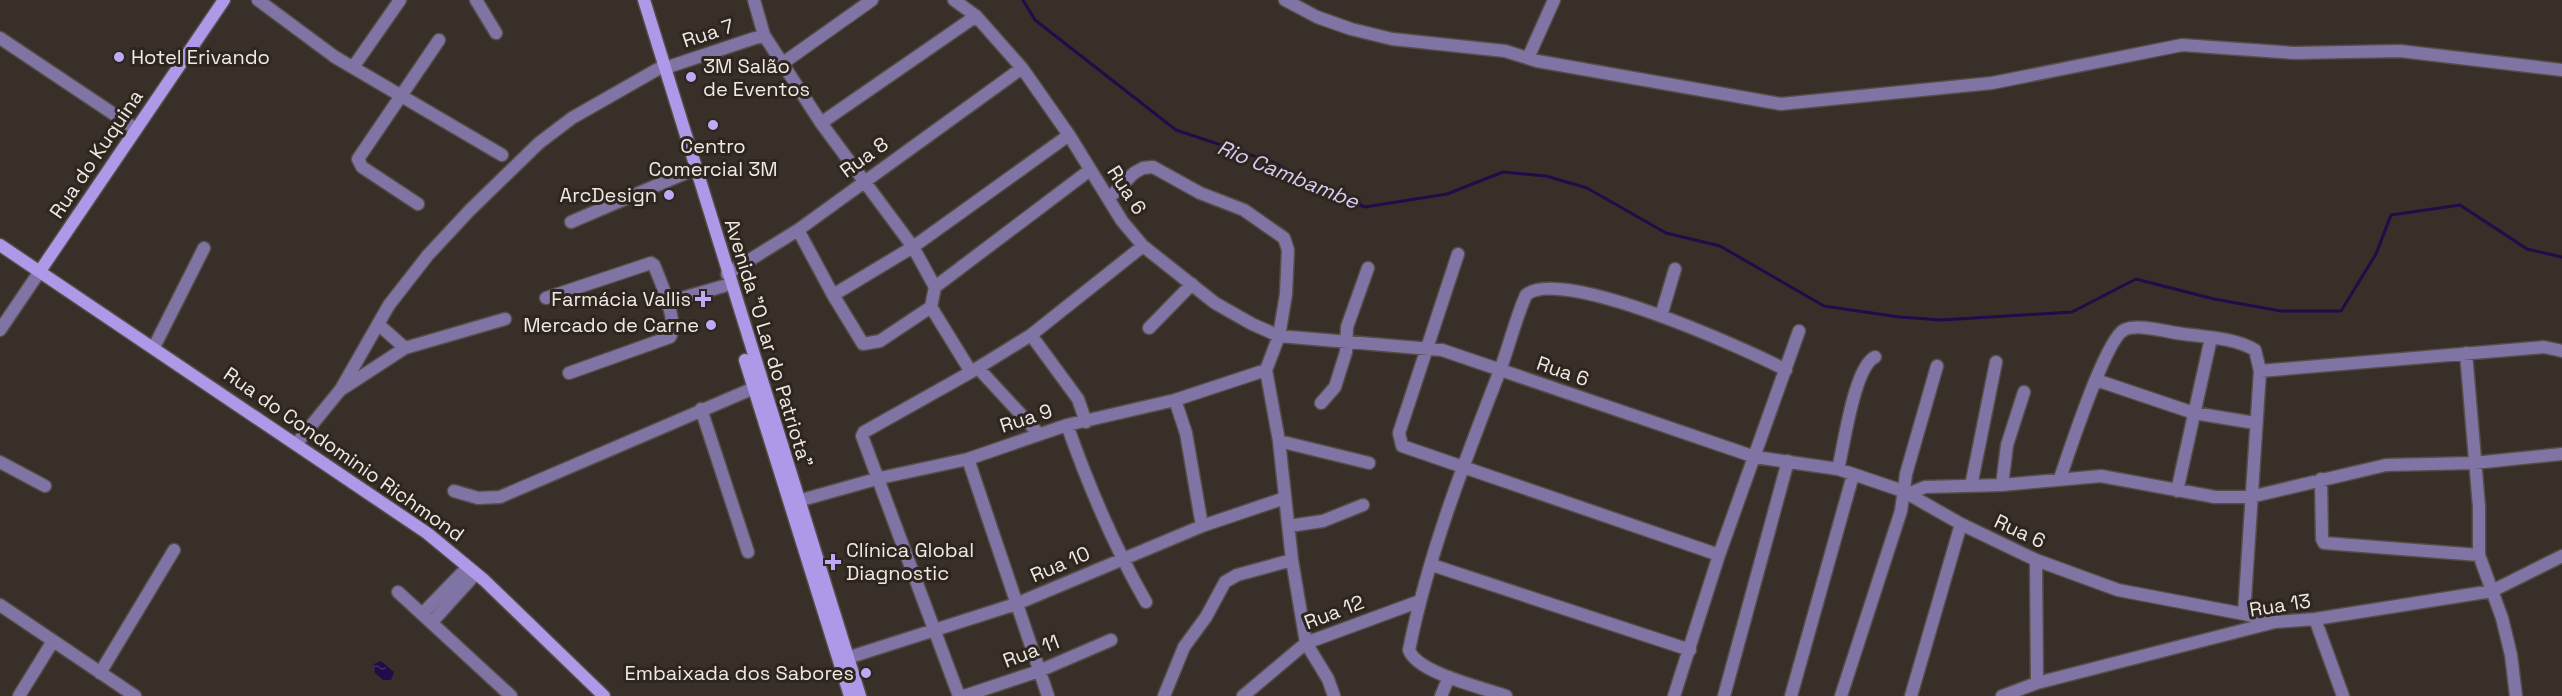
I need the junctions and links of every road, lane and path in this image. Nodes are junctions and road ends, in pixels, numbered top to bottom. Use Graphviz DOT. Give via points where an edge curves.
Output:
graph roads {
  1 [pos="224,0"];
  2 [pos="258,0"];
  3 [pos="400,0"];
  4 [pos="476,0"];
  5 [pos="636,0"];
  6 [pos="644,0"];
  7 [pos="754,0"];
  8 [pos="872,0"];
  9 [pos="954,0"];
  10 [pos="1285,0"];
  11 [pos="1554,0"];
  12 [pos="976,16"];
  13 [pos="496,33"];
  14 [pos="764,34"];
  15 [pos="0,38"];
  16 [pos="439,40"];
  17 [pos="1528,58"];
  18 [pos="783,63"];
  19 [pos="354,66"];
  20 [pos="1022,68"];
  21 [pos="661,69"];
  22 [pos="2562,70"];
  23 [pos="400,93"];
  24 [pos="821,123"];
  25 [pos="136,129"];
  26 [pos="1069,135"];
  27 [pos="502,155"];
  28 [pos="1090,170"];
  29 [pos="688,172"];
  30 [pos="863,182"];
  31 [pos="1109,198"];
  32 [pos="418,204"];
  33 [pos="572,222"];
  34 [pos="798,230"];
  35 [pos="0,245"];
  36 [pos="1143,246"];
  37 [pos="912,247"];
  38 [pos="204,248"];
  39 [pos="1458,254"];
  40 [pos="1368,268"];
  41 [pos="1675,268"];
  42 [pos="40,272"];
  43 [pos="727,274"];
  44 [pos="1192,285"];
  45 [pos="724,286"];
  46 [pos="935,287"];
  47 [pos="833,296"];
  48 [pos="546,298"];
  49 [pos="668,302"];
  50 [pos="931,307"];
  51 [pos="1661,316"];
  52 [pos="505,319"];
  53 [pos="378,324"];
  54 [pos="1149,328"];
  55 [pos="0,330"];
  56 [pos="1799,331"];
  57 [pos="1031,335"];
  58 [pos="1279,336"];
  59 [pos="2211,338"];
  60 [pos="1346,342"];
  61 [pos="154,347"];
  62 [pos="405,348"];
  63 [pos="1426,348"];
  64 [pos="2562,351"];
  65 [pos="2466,352"];
  66 [pos="1875,357"];
  67 [pos="1996,362"];
  68 [pos="1937,366"];
  69 [pos="1501,369"];
  70 [pos="975,370"];
  71 [pos="1266,370"];
  72 [pos="1786,370"];
  73 [pos="2260,371"];
  74 [pos="569,373"];
  75 [pos="2096,380"];
  76 [pos="754,388"];
  77 [pos="340,389"];
  78 [pos="2024,392"];
  79 [pos="1175,400"];
  80 [pos="1322,402"];
  81 [pos="701,410"];
  82 [pos="2194,414"];
  83 [pos="1086,422"];
  84 [pos="2255,423"];
  85 [pos="1067,425"];
  86 [pos="1039,434"];
  87 [pos="1280,441"];
  88 [pos="297,443"];
  89 [pos="2562,454"];
  90 [pos="1755,457"];
  91 [pos="968,459"];
  92 [pos="1788,460"];
  93 [pos="0,462"];
  94 [pos="2474,463"];
  95 [pos="1369,464"];
  96 [pos="1463,465"];
  97 [pos="1838,469"];
  98 [pos="1853,475"];
  99 [pos="880,478"];
  100 [pos="2060,478"];
  101 [pos="2322,479"];
  102 [pos="2002,485"];
  103 [pos="45,486"];
  104 [pos="1971,486"];
  105 [pos="454,491"];
  106 [pos="2177,491"];
  107 [pos="1906,493"];
  108 [pos="2250,497"];
  109 [pos="1285,498"];
  110 [pos="798,501"];
  111 [pos="1363,505"];
  112 [pos="1961,524"];
  113 [pos="1202,526"];
  114 [pos="1289,526"];
  115 [pos="174,550"];
  116 [pos="748,552"];
  117 [pos="1719,555"];
  118 [pos="2479,555"];
  119 [pos="2562,556"];
  120 [pos="1121,559"];
  121 [pos="1292,560"];
  122 [pos="2036,560"];
  123 [pos="1432,565"];
  124 [pos="466,576"];
  125 [pos="2493,591"];
  126 [pos="398,592"];
  127 [pos="1420,601"];
  128 [pos="1146,602"];
  129 [pos="1016,604"];
  130 [pos="0,605"];
  131 [pos="2244,614"];
  132 [pos="428,618"];
  133 [pos="2315,619"];
  134 [pos="2275,622"];
  135 [pos="934,628"];
  136 [pos="1111,640"];
  137 [pos="53,641"];
  138 [pos="1306,643"];
  139 [pos="1690,650"];
  140 [pos="847,658"];
  141 [pos="1039,671"];
  142 [pos="100,673"];
  143 [pos="1449,677"];
  144 [pos="2037,683"];
  145 [pos="121,692"];
  146 [pos="19,696"];
  147 [pos="135,696"];
  148 [pos="511,696"];
  149 [pos="604,696"];
  150 [pos="850,696"];
  151 [pos="860,696"];
  152 [pos="962,696"];
  153 [pos="1048,696"];
  154 [pos="1164,696"];
  155 [pos="1243,696"];
  156 [pos="1334,696"];
  157 [pos="1441,696"];
  158 [pos="1506,696"];
  159 [pos="1674,696"];
  160 [pos="1724,696"];
  161 [pos="1791,696"];
  162 [pos="1841,696"];
  163 [pos="1911,696"];
  164 [pos="2002,696"];
  165 [pos="2343,696"];
  166 [pos="2516,696"];
  1 -- 25 [label="main road, Rua do Kuquina"];
  2 -- 19 [label="street" via="335,57"];
  3 -- 19 [label="street"];
  4 -- 13 [label="street"];
  5 -- 21 [label="main road, Avenida \"O Lar do Patriota\""];
  6 -- 21 [label="main road, Avenida \"O Lar do Patriota\""];
  7 -- 14 [label="street"];
  8 -- 18 [label="street"];
  9 -- 12 [label="street, Rua 6"];
  10 -- 17 [label="street" via="1317,17 1361,32 1392,39 1494,49"];
  11 -- 17 [label="street"];
  12 -- 20 [label="street, Rua 6"];
  12 -- 24 [label="street"];
  14 -- 18 [label="street"];
  14 -- 21 [label="street, Rua 7"];
  15 -- 25 [label="street"];
  16 -- 23 [label="street"];
  17 -- 22 [label="street" via="1781,104 1992,83 2182,45 2294,53 2400,51"];
  18 -- 24 [label="street"];
  19 -- 23 [label="street"];
  20 -- 26 [label="street, Rua 6"];
  20 -- 30 [label="street, Rua 8"];
  21 -- 29 [label="main road, Avenida \"O Lar do Patriota\""];
  21 -- 43 [label="main road, Avenida \"O Lar do Patriota\""];
  21 -- 53 [label="street, Rua 7" via="572,118 538,143 428,255"];
  23 -- 27 [label="street"];
  23 -- 32 [label="street" via="358,162"];
  24 -- 30 [label="street"];
  25 -- 42 [label="main road, Rua do Kuquina"];
  26 -- 28 [label="street, Rua 6"];
  26 -- 37 [label="street"];
  28 -- 31 [label="street, Rua 6"];
  28 -- 46 [label="street"];
  29 -- 33 [label="street"];
  29 -- 45 [label="main road, Avenida \"O Lar do Patriota\""];
  30 -- 34 [label="street, Rua 8"];
  30 -- 37 [label="street"];
  31 -- 36 [label="street, Rua 6"];
  31 -- 58 [label="street" via="1134,173 1153,167 1200,193 1244,210 1284,238 1289,260"];
  34 -- 43 [label="street, Rua 8"];
  34 -- 47 [label="street"];
  35 -- 42 [label="main road, Rua do Condominio Richmond"];
  36 -- 44 [label="street, Rua 6"];
  36 -- 57 [label="street"];
  37 -- 46 [label="street"];
  37 -- 47 [label="street"];
  38 -- 61 [label="street"];
  39 -- 63 [label="street"];
  40 -- 60 [label="street" via="1347,327"];
  41 -- 51 [label="street"];
  42 -- 55 [label="street, Rua do Kuquina"];
  42 -- 61 [label="main road, Rua do Condominio Richmond"];
  43 -- 110 [label="main road, Avenida \"O Lar do Patriota\""];
  44 -- 54 [label="street"];
  44 -- 58 [label="street, Rua 6" via="1230,313"];
  45 -- 49 [label="street"];
  45 -- 76 [label="main road, Avenida \"O Lar do Patriota\""];
  46 -- 50 [label="street"];
  47 -- 50 [label="street" via="859,341 868,345"];
  48 -- 49 [label="street" via="651,263"];
  49 -- 74 [label="street" via="673,327 670,337"];
  50 -- 70 [label="street"];
  51 -- 69 [label="street" via="1583,293 1557,288 1531,290 1522,305"];
  51 -- 72 [label="street"];
  52 -- 62 [label="street"];
  53 -- 62 [label="street"];
  53 -- 77 [label="street, Rua 7"];
  56 -- 72 [label="street"];
  57 -- 70 [label="street"];
  57 -- 83 [label="street" via="1078,399"];
  58 -- 60 [label="street, Rua 6"];
  58 -- 71 [label="street"];
  59 -- 73 [label="street" via="2255,350"];
  59 -- 75 [label="street" via="2125,329 2115,337"];
  59 -- 82 [label="street"];
  60 -- 63 [label="street, Rua 6"];
  60 -- 80 [label="street" via="1335,387"];
  61 -- 88 [label="main road, Rua do Condominio Richmond"];
  62 -- 77 [label="street"];
  63 -- 69 [label="street, Rua 6"];
  63 -- 96 [label="street" via="1399,441 1402,446"];
  64 -- 65 [label="street" via="2544,347"];
  65 -- 73 [label="street"];
  65 -- 94 [label="street"];
  66 -- 97 [label="street" via="1866,364 1856,391"];
  67 -- 104 [label="street"];
  68 -- 107 [label="street"];
  69 -- 90 [label="street, Rua 6"];
  69 -- 96 [label="street"];
  70 -- 86 [label="street"];
  70 -- 99 [label="street" via="864,432 862,440"];
  71 -- 79 [label="street, Rua 9"];
  71 -- 87 [label="street"];
  72 -- 90 [label="street"];
  73 -- 84 [label="street"];
  75 -- 82 [label="street"];
  75 -- 100 [label="street"];
  76 -- 81 [label="street"];
  76 -- 150 [label="main road, Avenida \"O Lar do Patriota\""];
  77 -- 88 [label="street"];
  78 -- 102 [label="street" via="2007,445"];
  79 -- 83 [label="street, Rua 9"];
  79 -- 113 [label="street" via="1186,433"];
  81 -- 105 [label="street" via="500,497 478,498"];
  81 -- 116 [label="street"];
  82 -- 84 [label="street"];
  82 -- 106 [label="street"];
  83 -- 85 [label="street, Rua 9"];
  84 -- 108 [label="street"];
  85 -- 86 [label="street, Rua 9"];
  85 -- 120 [label="street" via="1090,491"];
  86 -- 91 [label="street, Rua 9"];
  87 -- 95 [label="street"];
  87 -- 109 [label="street"];
  88 -- 149 [label="main road, Rua do Condominio Richmond" via="427,533 484,580"];
  89 -- 94 [label="street"];
  90 -- 92 [label="street, Rua 6"];
  90 -- 117 [label="street"];
  91 -- 99 [label="street, Rua 9"];
  91 -- 129 [label="street"];
  92 -- 97 [label="street, Rua 6"];
  92 -- 160 [label="street"];
  93 -- 103 [label="street"];
  94 -- 101 [label="street" via="2386,465"];
  94 -- 118 [label="street"];
  96 -- 117 [label="street"];
  96 -- 123 [label="street"];
  97 -- 98 [label="street, Rua 6"];
  98 -- 107 [label="street, Rua 6"];
  98 -- 161 [label="street"];
  99 -- 110 [label="street, Rua 9"];
  99 -- 135 [label="street"];
  100 -- 102 [label="street"];
  100 -- 106 [label="street" via="2101,476"];
  101 -- 108 [label="street"];
  101 -- 118 [label="street" via="2324,543"];
  102 -- 104 [label="street"];
  104 -- 107 [label="street" via="1925,487"];
  106 -- 108 [label="street"];
  107 -- 112 [label="street, Rua 6"];
  107 -- 162 [label="street"];
  108 -- 131 [label="street"];
  109 -- 113 [label="street, Rua 10"];
  109 -- 114 [label="street"];
  110 -- 140 [label="main road, Avenida \"O Lar do Patriota\""];
  111 -- 114 [label="street" via="1323,521"];
  112 -- 122 [label="street, Rua 6"];
  112 -- 163 [label="street"];
  113 -- 120 [label="street, Rua 10"];
  114 -- 121 [label="street"];
  115 -- 142 [label="street"];
  117 -- 139 [label="street"];
  118 -- 125 [label="street"];
  119 -- 125 [label="street, Rua 13"];
  120 -- 128 [label="street"];
  120 -- 129 [label="street, Rua 10"];
  121 -- 138 [label="street"];
  121 -- 154 [label="street" via="1237,575 1226,582 1184,647"];
  122 -- 131 [label="street, Rua 6" via="2118,590"];
  122 -- 144 [label="street"];
  123 -- 127 [label="street"];
  123 -- 139 [label="street"];
  124 -- 132 [label="street"];
  125 -- 133 [label="street, Rua 13"];
  125 -- 166 [label="street" via="2511,655"];
  126 -- 132 [label="street"];
  127 -- 138 [label="street, Rua 12"];
  127 -- 143 [label="street" via="1409,650 1412,658"];
  129 -- 135 [label="street, Rua 10"];
  129 -- 141 [label="street"];
  130 -- 137 [label="street"];
  131 -- 134 [label="street, Rua 6"];
  132 -- 148 [label="street"];
  133 -- 134 [label="street, Rua 13"];
  133 -- 165 [label="street"];
  134 -- 144 [label="street, Rua 13"];
  135 -- 140 [label="street, Rua 10"];
  135 -- 152 [label="street"];
  136 -- 141 [label="street, Rua 11"];
  137 -- 142 [label="street"];
  137 -- 146 [label="street"];
  138 -- 155 [label="street, Rua 12"];
  138 -- 156 [label="street"];
  139 -- 159 [label="street"];
  140 -- 151 [label="main road, Avenida \"O Lar do Patriota\""];
  141 -- 152 [label="street, Rua 11"];
  141 -- 153 [label="street"];
  142 -- 145 [label="street"];
  143 -- 157 [label="street"];
  143 -- 158 [label="street"];
  144 -- 164 [label="street, Rua 13"];
  145 -- 147 [label="street"];
}
